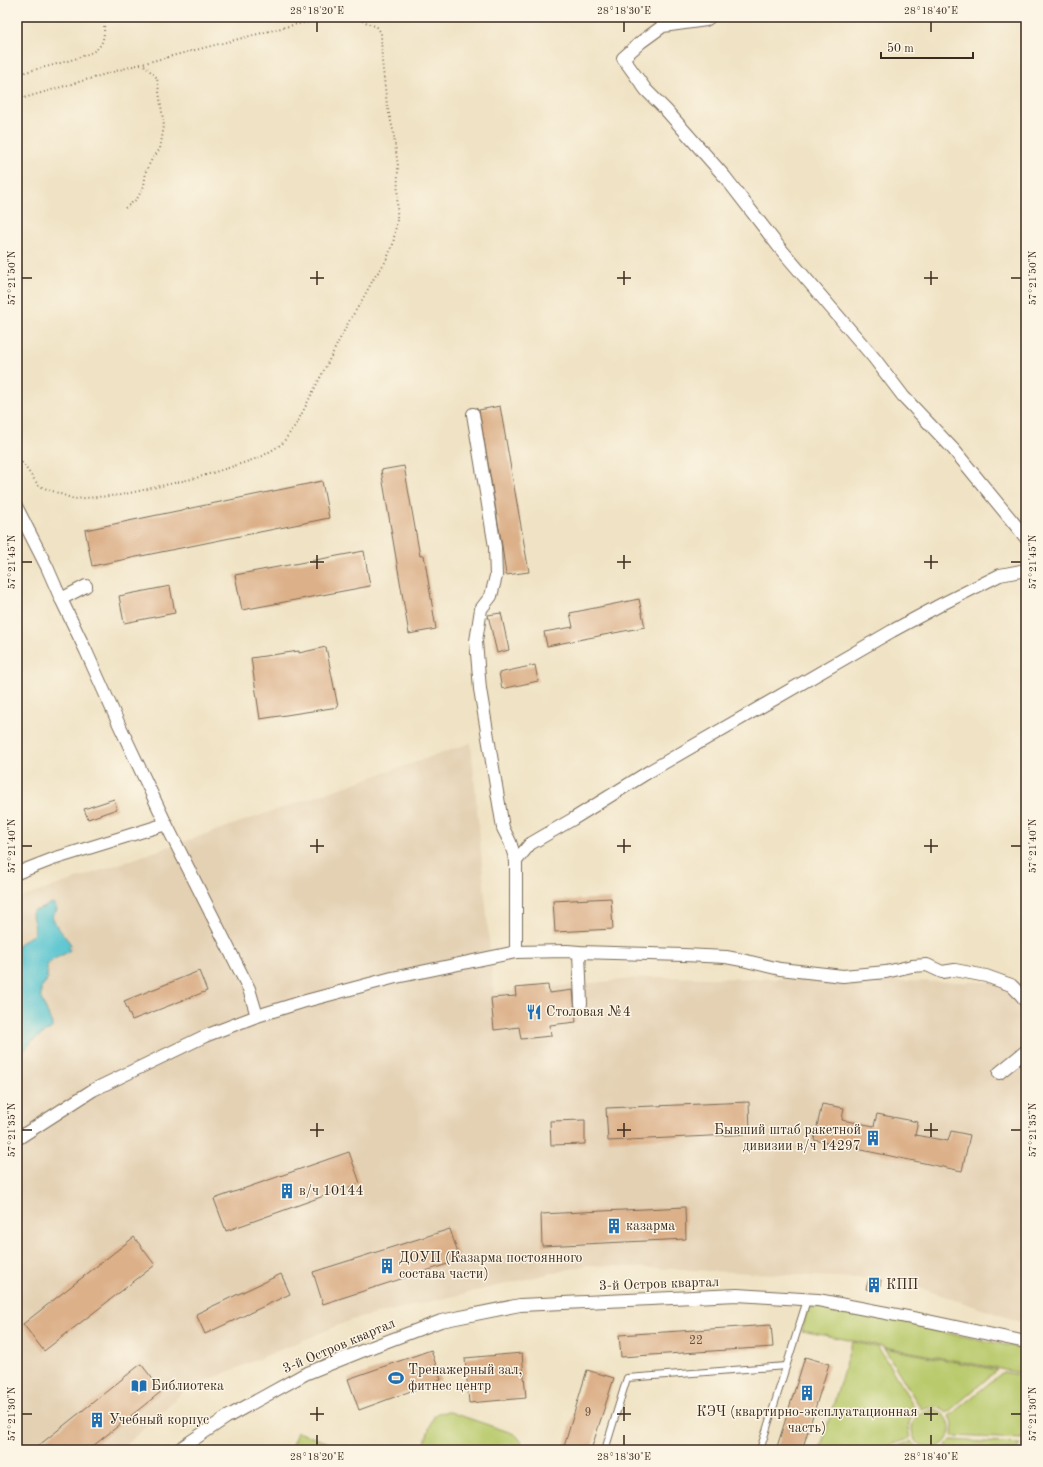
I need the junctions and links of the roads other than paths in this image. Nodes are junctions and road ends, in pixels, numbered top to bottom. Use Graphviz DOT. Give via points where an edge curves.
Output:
graph roads {
  1 [pos="710,17"];
  2 [pos="473,414"];
  3 [pos="17,508"];
  4 [pos="1026,538"];
  5 [pos="1026,570"];
  6 [pos="86,586"];
  7 [pos="61,598"];
  8 [pos="166,824"];
  9 [pos="516,861"];
  10 [pos="17,873"];
  11 [pos="516,952"];
  12 [pos="579,952"];
  13 [pos="1026,1002"];
  14 [pos="581,1004"];
  15 [pos="257,1016"];
  16 [pos="1026,1051"];
  17 [pos="999,1073"];
  18 [pos="17,1139"];
  19 [pos="807,1300"];
  20 [pos="1026,1342"];
  21 [pos="786,1366"];
  22 [pos="1026,1446"];
  23 [pos="178,1450"];
  24 [pos="605,1450"];
  25 [pos="760,1450"];
  26 [pos="1025,1450"];
  1 -- 4 [label="street" via="706,20 663,26 623,58 646,90 725,177 779,247 874,358 903,396 954,450"];
  2 -- 9 [label="street" via="495,547 496,576 491,596 481,609 476,641 480,689 503,828"];
  3 -- 7 [label="street"];
  5 -- 9 [label="street" via="1000,575 892,631 650,770 530,844"];
  6 -- 7 [label="street"];
  7 -- 8 [label="street"];
  8 -- 10 [label="street" via="53,859"];
  8 -- 15 [label="street" via="249,989"];
  9 -- 11 [label="street"];
  11 -- 12 [label="street"];
  11 -- 15 [label="street" via="392,978"];
  12 -- 13 [label="street" via="726,958 780,969 843,976 927,965 942,972 961,971 1011,985"];
  12 -- 14 [label="street"];
  15 -- 18 [label="street" via="205,1036 93,1090"];
  16 -- 17 [label="street"];
  19 -- 20 [label="street, 3-й Остров квартал" via="920,1319"];
  19 -- 21 [label="lane"];
  19 -- 23 [label="street, 3-й Остров квартал" via="737,1295 520,1305 441,1321 305,1374 227,1417"];
  21 -- 24 [label="lane" via="627,1378"];
  21 -- 25 [label="lane"];
  22 -- 26 [label="street"];
}
